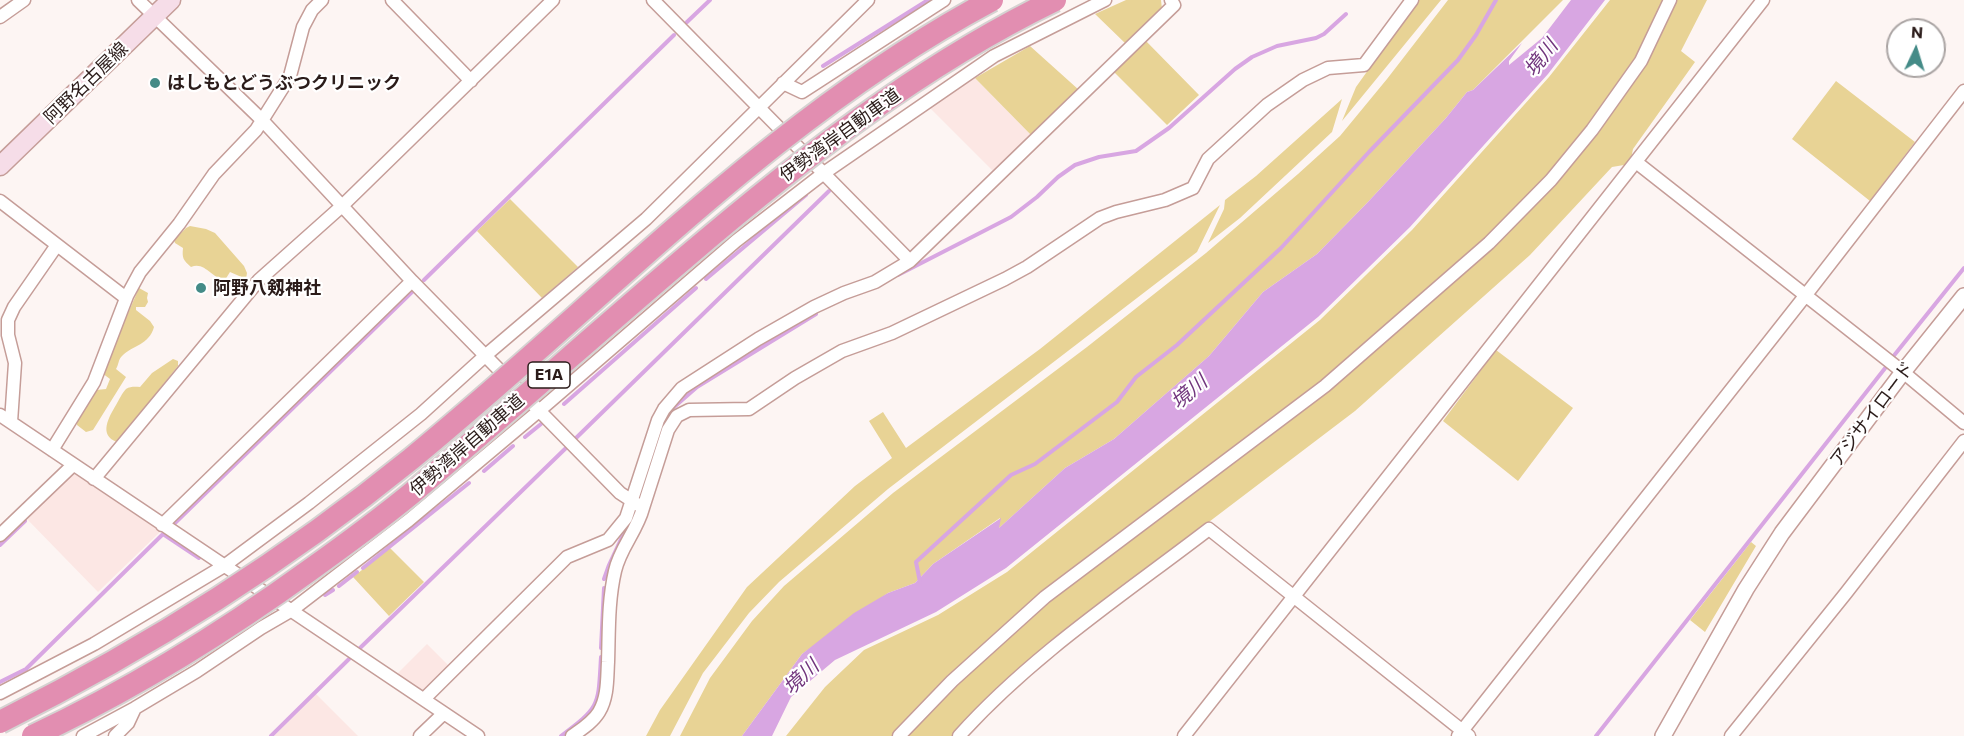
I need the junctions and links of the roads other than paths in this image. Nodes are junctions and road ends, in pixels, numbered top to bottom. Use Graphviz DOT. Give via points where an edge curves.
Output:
graph roads {
  1 [pos="24,0"];
  2 [pos="138,0"];
  3 [pos="171,0"];
  4 [pos="322,0"];
  5 [pos="553,0"];
  6 [pos="653,0"];
  7 [pos="868,0"];
  8 [pos="944,0"];
  9 [pos="992,0"];
  10 [pos="1054,0"];
  11 [pos="1105,0"];
  12 [pos="1171,0"];
  13 [pos="1412,0"];
  14 [pos="1670,0"];
  15 [pos="1763,0"];
  16 [pos="395,1"];
  17 [pos="155,16"];
  18 [pos="0,17"];
  19 [pos="471,81"];
  20 [pos="783,83"];
  21 [pos="1964,91"];
  22 [pos="760,108"];
  23 [pos="262,120"];
  24 [pos="1636,162"];
  25 [pos="0,166"];
  26 [pos="824,173"];
  27 [pos="0,201"];
  28 [pos="342,207"];
  29 [pos="57,245"];
  30 [pos="910,261"];
  31 [pos="412,281"];
  32 [pos="1805,296"];
  33 [pos="1964,296"];
  34 [pos="126,298"];
  35 [pos="486,355"];
  36 [pos="1904,372"];
  37 [pos="540,411"];
  38 [pos="5,419"];
  39 [pos="1964,423"];
  40 [pos="1964,441"];
  41 [pos="52,450"];
  42 [pos="73,465"];
  43 [pos="94,479"];
  44 [pos="637,505"];
  45 [pos="162,525"];
  46 [pos="0,535"];
  47 [pos="224,566"];
  48 [pos="1293,597"];
  49 [pos="292,610"];
  50 [pos="0,693"];
  51 [pos="424,699"];
  52 [pos="135,708"];
  53 [pos="443,714"];
  54 [pos="0,722"];
  55 [pos="1463,734"];
  56 [pos="33,736"];
  57 [pos="83,736"];
  58 [pos="115,736"];
  59 [pos="420,736"];
  60 [pos="478,736"];
  61 [pos="572,736"];
  62 [pos="899,736"];
  63 [pos="959,736"];
  64 [pos="1184,736"];
  65 [pos="1663,736"];
  66 [pos="1731,736"];
  1 -- 18 [label="street"];
  2 -- 17 [label="street"];
  3 -- 17 [label="main road, 阿野名古屋線"];
  4 -- 23 [label="street" via="312,10 300,35 290,76"];
  5 -- 19 [label="street"];
  6 -- 22 [label="street"];
  7 -- 20 [label="street"];
  8 -- 20 [label="street" via="802,92"];
  9 -- 54 [label="highway, 伊勢湾岸自動車道 / E1A, bridge" via="827,105 702,205 411,459 256,575 115,662"];
  10 -- 56 [label="highway, 伊勢湾岸自動車道 / E1A, bridge" via="968,47 817,148 409,495 285,589 140,681"];
  11 -- 26 [label="street" via="994,56"];
  12 -- 30 [label="street" via="1174,4"];
  13 -- 44 [label="street" via="1364,65 1328,68 1267,105 1208,159 1193,188 1166,200 1100,218 1005,279 892,333 842,351 749,409 689,410 677,416"];
  14 -- 62 [label="street" via="1641,61 1592,130 1551,180 1490,243 1325,386 1046,597 952,681"];
  15 -- 24 [label="street"];
  16 -- 19 [label="street"];
  17 -- 23 [label="street"];
  17 -- 25 [label="main road, 阿野名古屋線"];
  19 -- 28 [label="street"];
  20 -- 22 [label="street"];
  21 -- 32 [label="street"];
  22 -- 26 [label="street"];
  22 -- 35 [label="street" via="646,219"];
  23 -- 28 [label="street"];
  23 -- 34 [label="street" via="214,174 140,272"];
  24 -- 32 [label="street"];
  24 -- 48 [label="street"];
  26 -- 30 [label="street"];
  26 -- 37 [label="street" via="736,241"];
  27 -- 29 [label="street"];
  28 -- 31 [label="street"];
  28 -- 43 [label="street" via="259,280"];
  29 -- 34 [label="street"];
  29 -- 38 [label="street" via="8,320 15,363"];
  30 -- 44 [label="street" via="875,282 805,312 682,388 658,420"];
  31 -- 35 [label="street"];
  31 -- 45 [label="street"];
  32 -- 36 [label="street"];
  32 -- 55 [label="street"];
  33 -- 36 [label="street, アジサイロード"];
  34 -- 41 [label="street" via="94,382"];
  35 -- 37 [label="street"];
  35 -- 47 [label="street" via="421,414"];
  36 -- 39 [label="street"];
  36 -- 65 [label="street, アジサイロード" via="1782,533"];
  37 -- 44 [label="street" via="620,493"];
  37 -- 49 [label="street"];
  38 -- 41 [label="street"];
  40 -- 66 [label="street"];
  41 -- 42 [label="street"];
  42 -- 43 [label="street"];
  42 -- 46 [label="street"];
  43 -- 45 [label="street"];
  44 -- 51 [label="street" via="608,540 567,557"];
  44 -- 61 [label="street" via="635,530 615,568 610,593 606,694 599,712"];
  45 -- 47 [label="street"];
  47 -- 49 [label="street"];
  47 -- 50 [label="street" via="94,644"];
  48 -- 55 [label="street"];
  48 -- 63 [label="street" via="1209,529 1039,658"];
  48 -- 64 [label="street"];
  49 -- 51 [label="street"];
  49 -- 52 [label="street"];
  51 -- 53 [label="street"];
  52 -- 57 [label="street"];
  52 -- 58 [label="street" via="128,723"];
  53 -- 59 [label="street"];
  53 -- 60 [label="street"];
}
